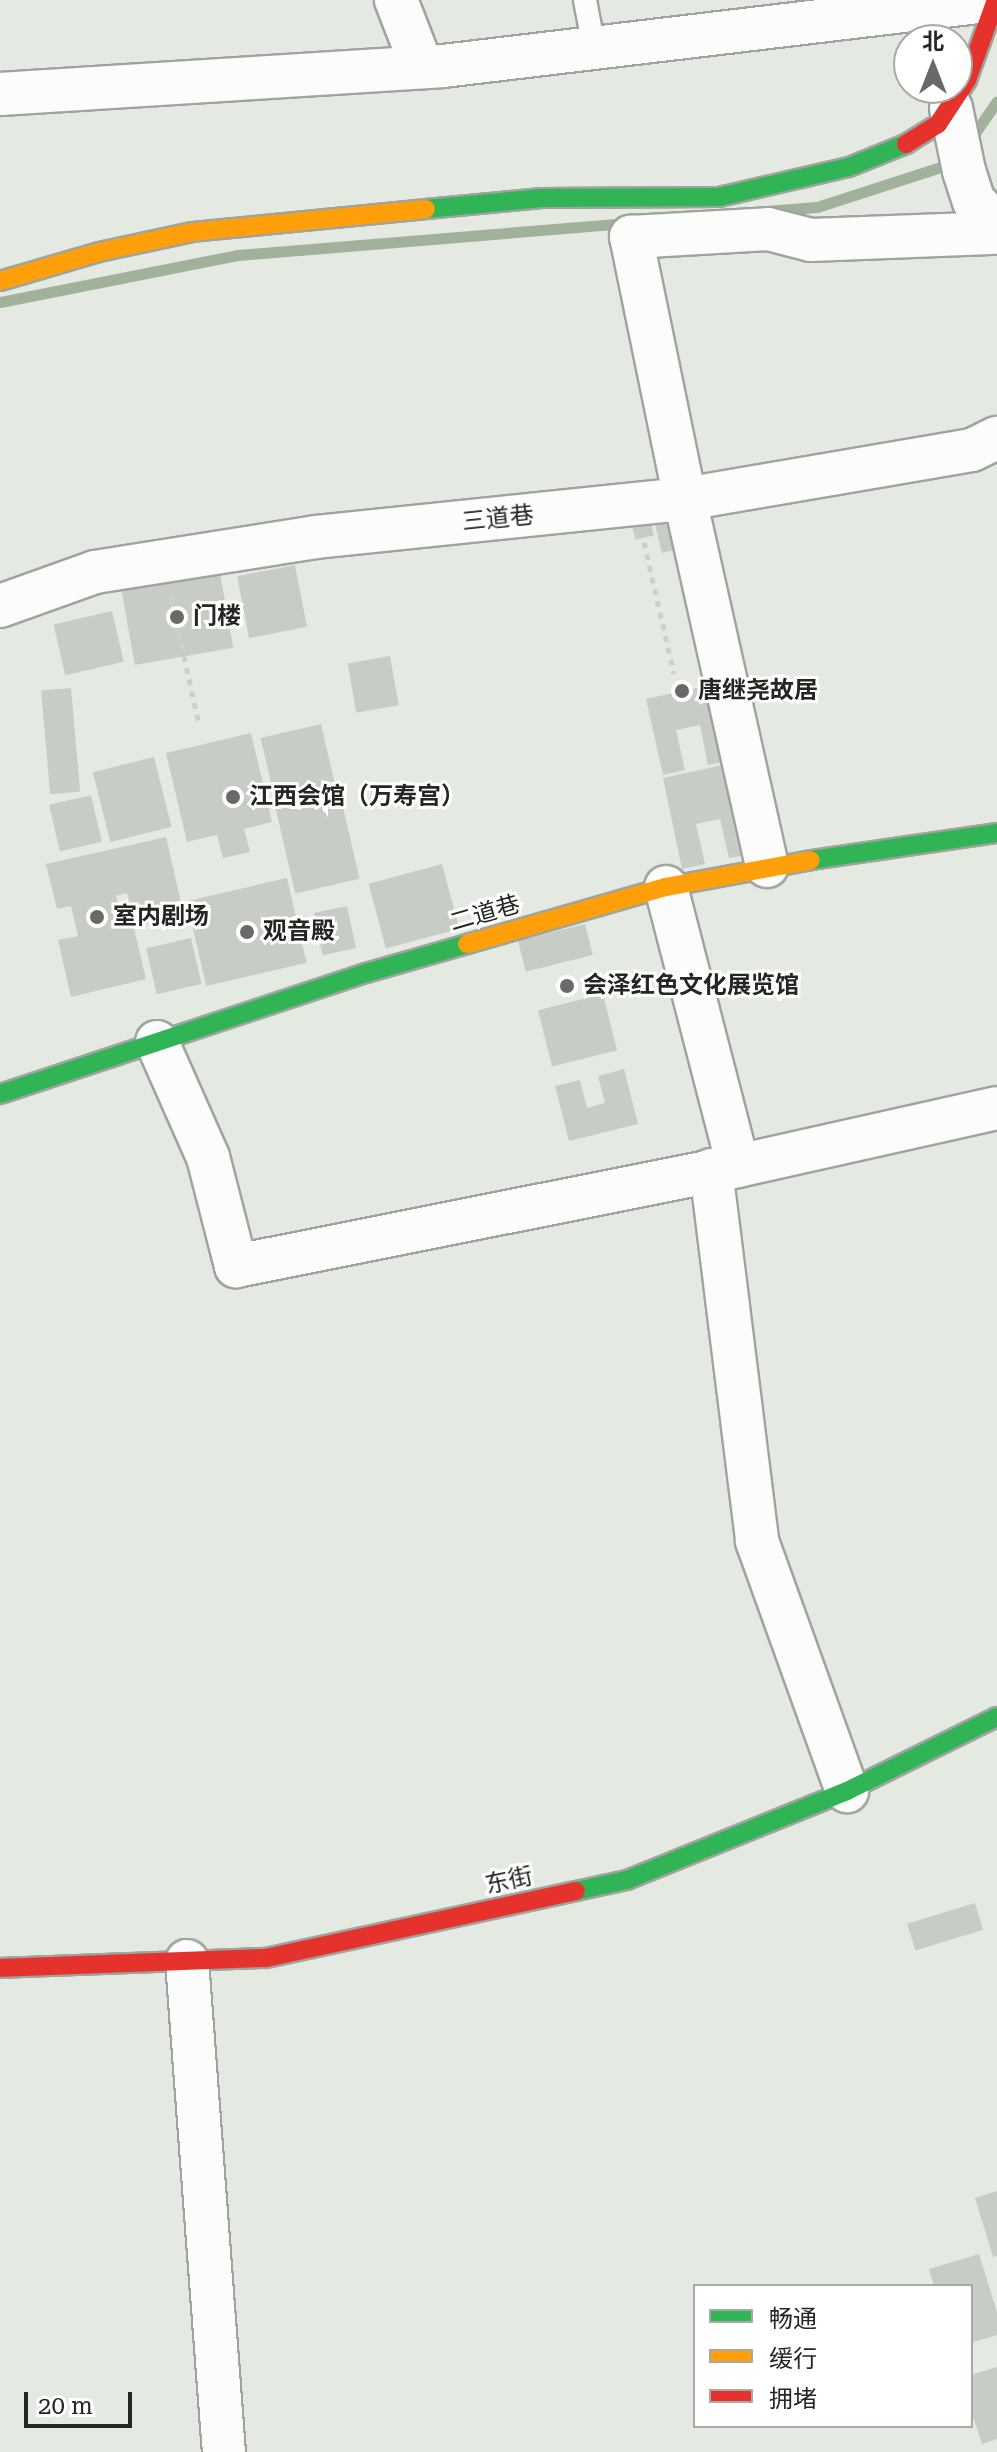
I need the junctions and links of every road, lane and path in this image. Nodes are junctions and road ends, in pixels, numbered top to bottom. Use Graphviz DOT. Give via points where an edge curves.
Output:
graph roads {
  1 [pos="396,0"];
  2 [pos="585,0"];
  3 [pos="995,0"];
  4 [pos="594,48"];
  5 [pos="422,67"];
  6 [pos="0,94"];
  7 [pos="951,108"];
  8 [pos="997,225"];
  9 [pos="997,233"];
  10 [pos="0,281"];
  11 [pos="997,438"];
  12 [pos="685,499"];
  13 [pos="636,506"];
  14 [pos="164,561"];
  15 [pos="0,606"];
  16 [pos="674,674"];
  17 [pos="199,724"];
  18 [pos="997,833"];
  19 [pos="767,866"];
  20 [pos="666,887"];
  21 [pos="157,1042"];
  22 [pos="0,1094"];
  23 [pos="997,1108"];
  24 [pos="724,1168"];
  25 [pos="997,1717"];
  26 [pos="847,1791"];
  27 [pos="187,1961"];
  28 [pos="0,1968"];
  29 [pos="224,2452"];
  1 -- 5 [label="street"];
  2 -- 4 [label="lane"];
  3 -- 4 [label="street"];
  3 -- 7 [label="street" via="967,80"];
  4 -- 5 [label="street"];
  5 -- 6 [label="street"];
  7 -- 8 [label="street" via="974,201"];
  7 -- 10 [label="street" via="916,140 886,153 753,192 666,199 542,198 192,232"];
  9 -- 12 [label="street" via="811,240 768,229 631,237"];
  11 -- 12 [label="street, 三道巷" via="972,450"];
  12 -- 13 [label="street, 三道巷"];
  12 -- 19 [label="street"];
  13 -- 14 [label="street, 三道巷" via="316,537"];
  13 -- 16 [label="path"];
  14 -- 15 [label="street, 三道巷" via="95,572"];
  14 -- 17 [label="path"];
  18 -- 19 [label="street, 二道巷"];
  19 -- 20 [label="street, 二道巷"];
  20 -- 21 [label="street, 二道巷" via="366,973"];
  20 -- 24 [label="street"];
  21 -- 22 [label="street, 二道巷"];
  21 -- 24 [label="street" via="208,1157 236,1266"];
  23 -- 24 [label="street"];
  24 -- 26 [label="street" via="757,1541"];
  25 -- 26 [label="street, 东街"];
  26 -- 27 [label="street, 东街" via="627,1880 266,1958"];
  27 -- 28 [label="street, 东街"];
  27 -- 29 [label="street"];
}
